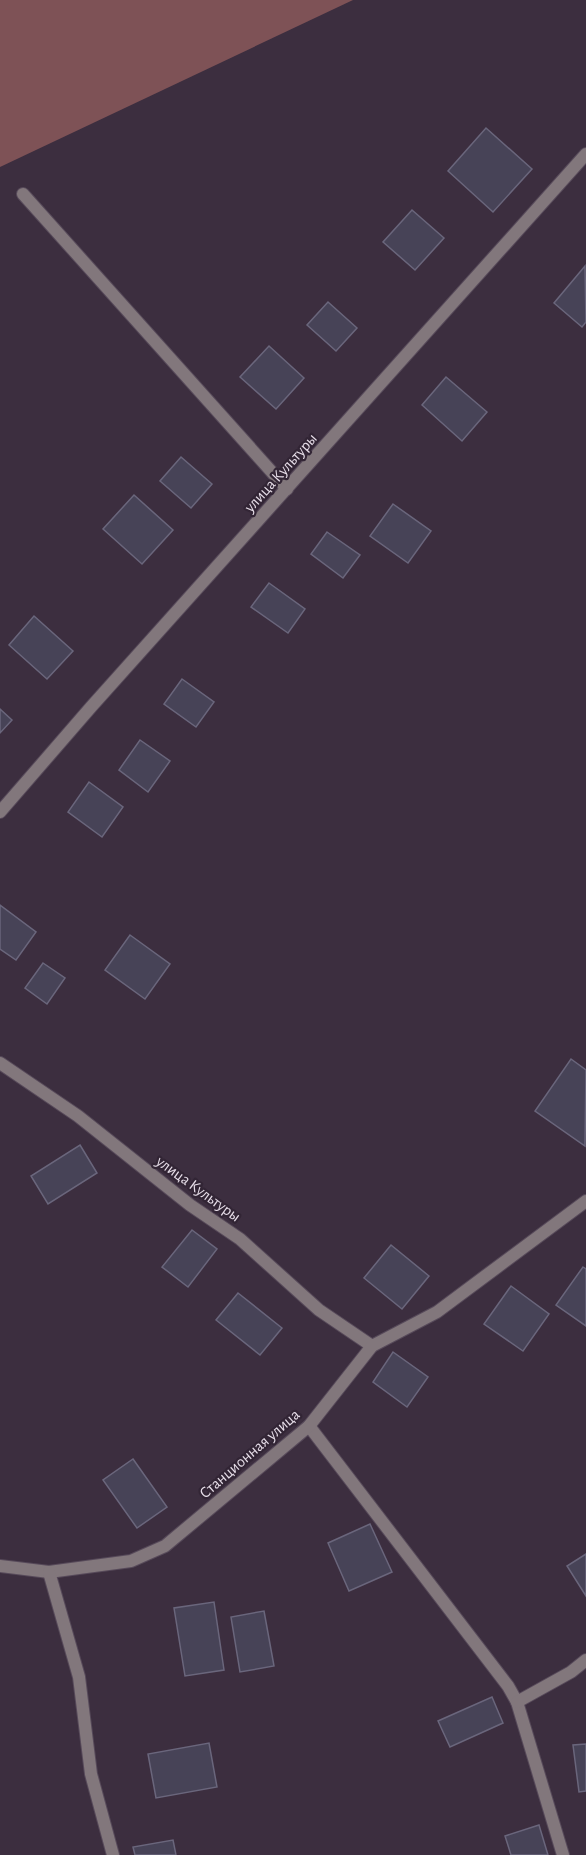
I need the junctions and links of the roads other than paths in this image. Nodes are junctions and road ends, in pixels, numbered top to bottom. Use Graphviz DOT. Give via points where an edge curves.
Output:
graph roads {
  1 [pos="586,154"];
  2 [pos="22,194"];
  3 [pos="287,489"];
  4 [pos="0,812"];
  5 [pos="0,1063"];
  6 [pos="586,1201"];
  7 [pos="372,1346"];
  8 [pos="309,1426"];
  9 [pos="0,1566"];
  10 [pos="50,1572"];
  11 [pos="586,1660"];
  12 [pos="517,1702"];
  13 [pos="112,1855"];
  14 [pos="563,1855"];
  1 -- 3 [label="street, улица Культуры"];
  2 -- 3 [label="street"];
  3 -- 4 [label="street, улица Культуры"];
  5 -- 7 [label="street, улица Культуры" via="78,1116 190,1205 240,1239 319,1310"];
  6 -- 7 [label="street, Станционная улица" via="438,1312"];
  7 -- 8 [label="street, Станционная улица"];
  8 -- 10 [label="street, Станционная улица" via="165,1546 131,1561"];
  8 -- 12 [label="street"];
  9 -- 10 [label="street, Станционная улица"];
  10 -- 13 [label="street" via="79,1677 91,1774"];
  11 -- 12 [label="street"];
  12 -- 14 [label="street"];
}
